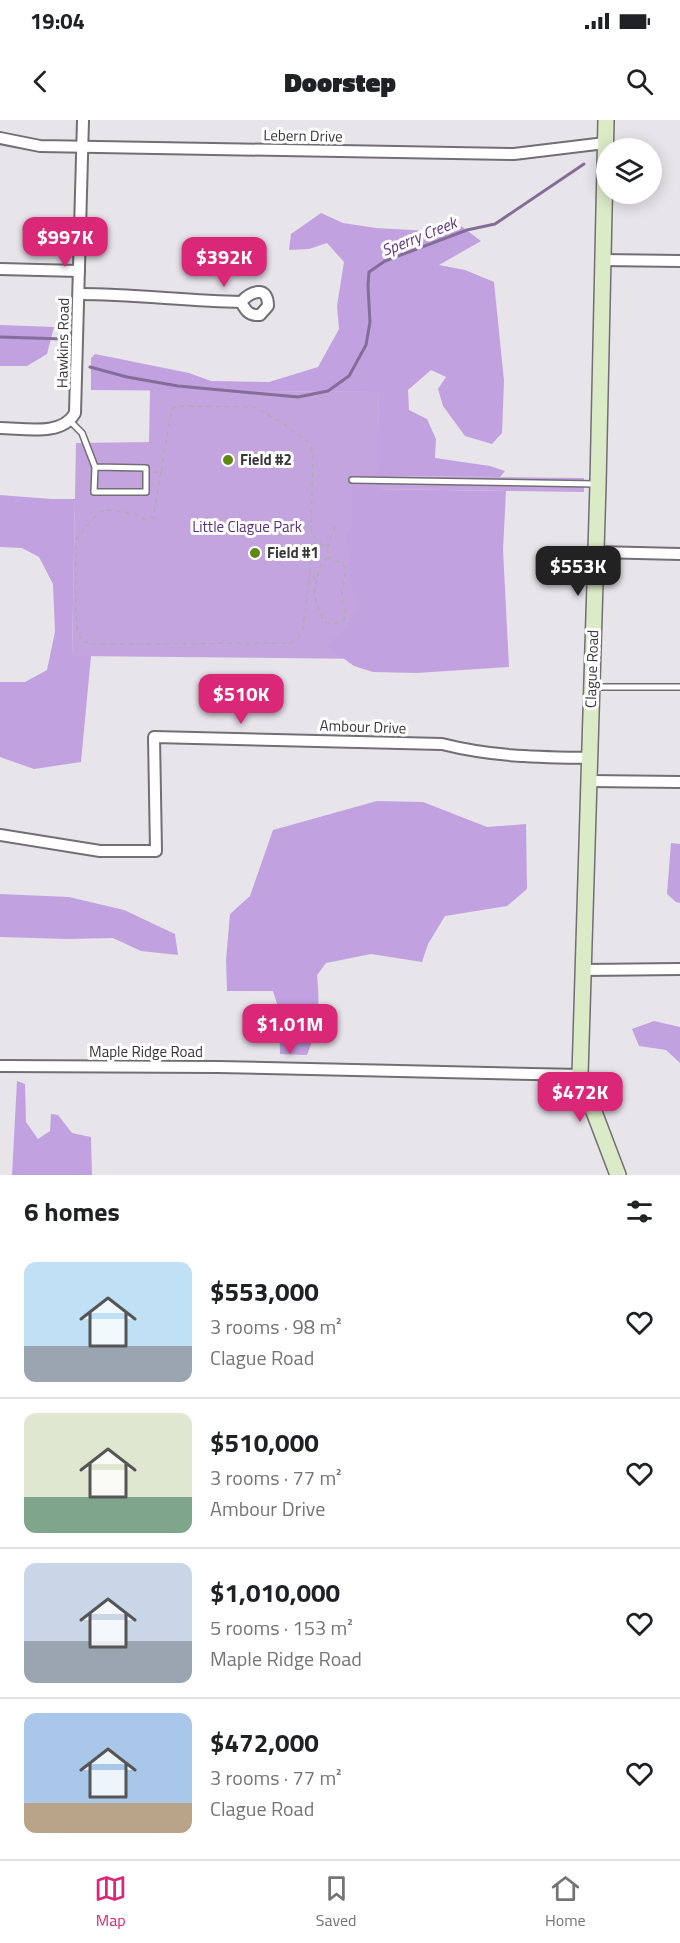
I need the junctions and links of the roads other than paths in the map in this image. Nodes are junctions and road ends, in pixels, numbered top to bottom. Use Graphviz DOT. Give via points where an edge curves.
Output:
graph roads {
  1 [pos="83,120"];
  2 [pos="606,120"];
  3 [pos="0,138"];
  4 [pos="605,138"];
  5 [pos="596,144"];
  6 [pos="83,147"];
  7 [pos="603,204"];
  8 [pos="602,260"];
  9 [pos="680,261"];
  10 [pos="0,269"];
  11 [pos="79,271"];
  12 [pos="79,294"];
  13 [pos="241,302"];
  14 [pos="70,421"];
  15 [pos="0,428"];
  16 [pos="95,467"];
  17 [pos="352,480"];
  18 [pos="598,484"];
  19 [pos="596,552"];
  20 [pos="680,554"];
  21 [pos="592,687"];
  22 [pos="680,687"];
  23 [pos="589,758"];
  24 [pos="589,781"];
  25 [pos="680,782"];
  26 [pos="0,836"];
  27 [pos="680,969"];
  28 [pos="584,970"];
  29 [pos="0,1066"];
  30 [pos="580,1075"];
  31 [pos="618,1175"];
  1 -- 6 [label="street, Hawkins Road"];
  2 -- 4 [label="main road, Clague Road"];
  3 -- 6 [label="street, Lebern Drive" via="40,146"];
  5 -- 6 [label="street, Lebern Drive" via="514,154"];
  6 -- 11 [label="street, Hawkins Road"];
  7 -- 8 [label="main road, Clague Road"];
  8 -- 9 [label="street"];
  8 -- 18 [label="main road, Clague Road"];
  10 -- 11 [label="street"];
  11 -- 12 [label="street, Hawkins Road"];
  12 -- 13 [label="street"];
  12 -- 14 [label="street, Hawkins Road" via="76,404"];
  14 -- 15 [label="street" via="57,428"];
  14 -- 16 [label="lane" via="82,433"];
  16 -- 16 [label="lane" via="146,468 146,492 94,492"];
  17 -- 18 [label="lane"];
  18 -- 19 [label="main road, Clague Road"];
  19 -- 20 [label="street"];
  19 -- 21 [label="main road, Clague Road"];
  21 -- 22 [label="lane"];
  21 -- 23 [label="main road, Clague Road"];
  23 -- 24 [label="main road, Clague Road"];
  23 -- 26 [label="street, Ambour Drive" via="506,756 442,744 154,737 156,851 100,851"];
  24 -- 25 [label="street"];
  24 -- 28 [label="main road, Clague Road"];
  27 -- 28 [label="street"];
  28 -- 30 [label="main road, Clague Road"];
  29 -- 30 [label="street, Maple Ridge Road"];
  30 -- 31 [label="main road, Clague Road"];
}
